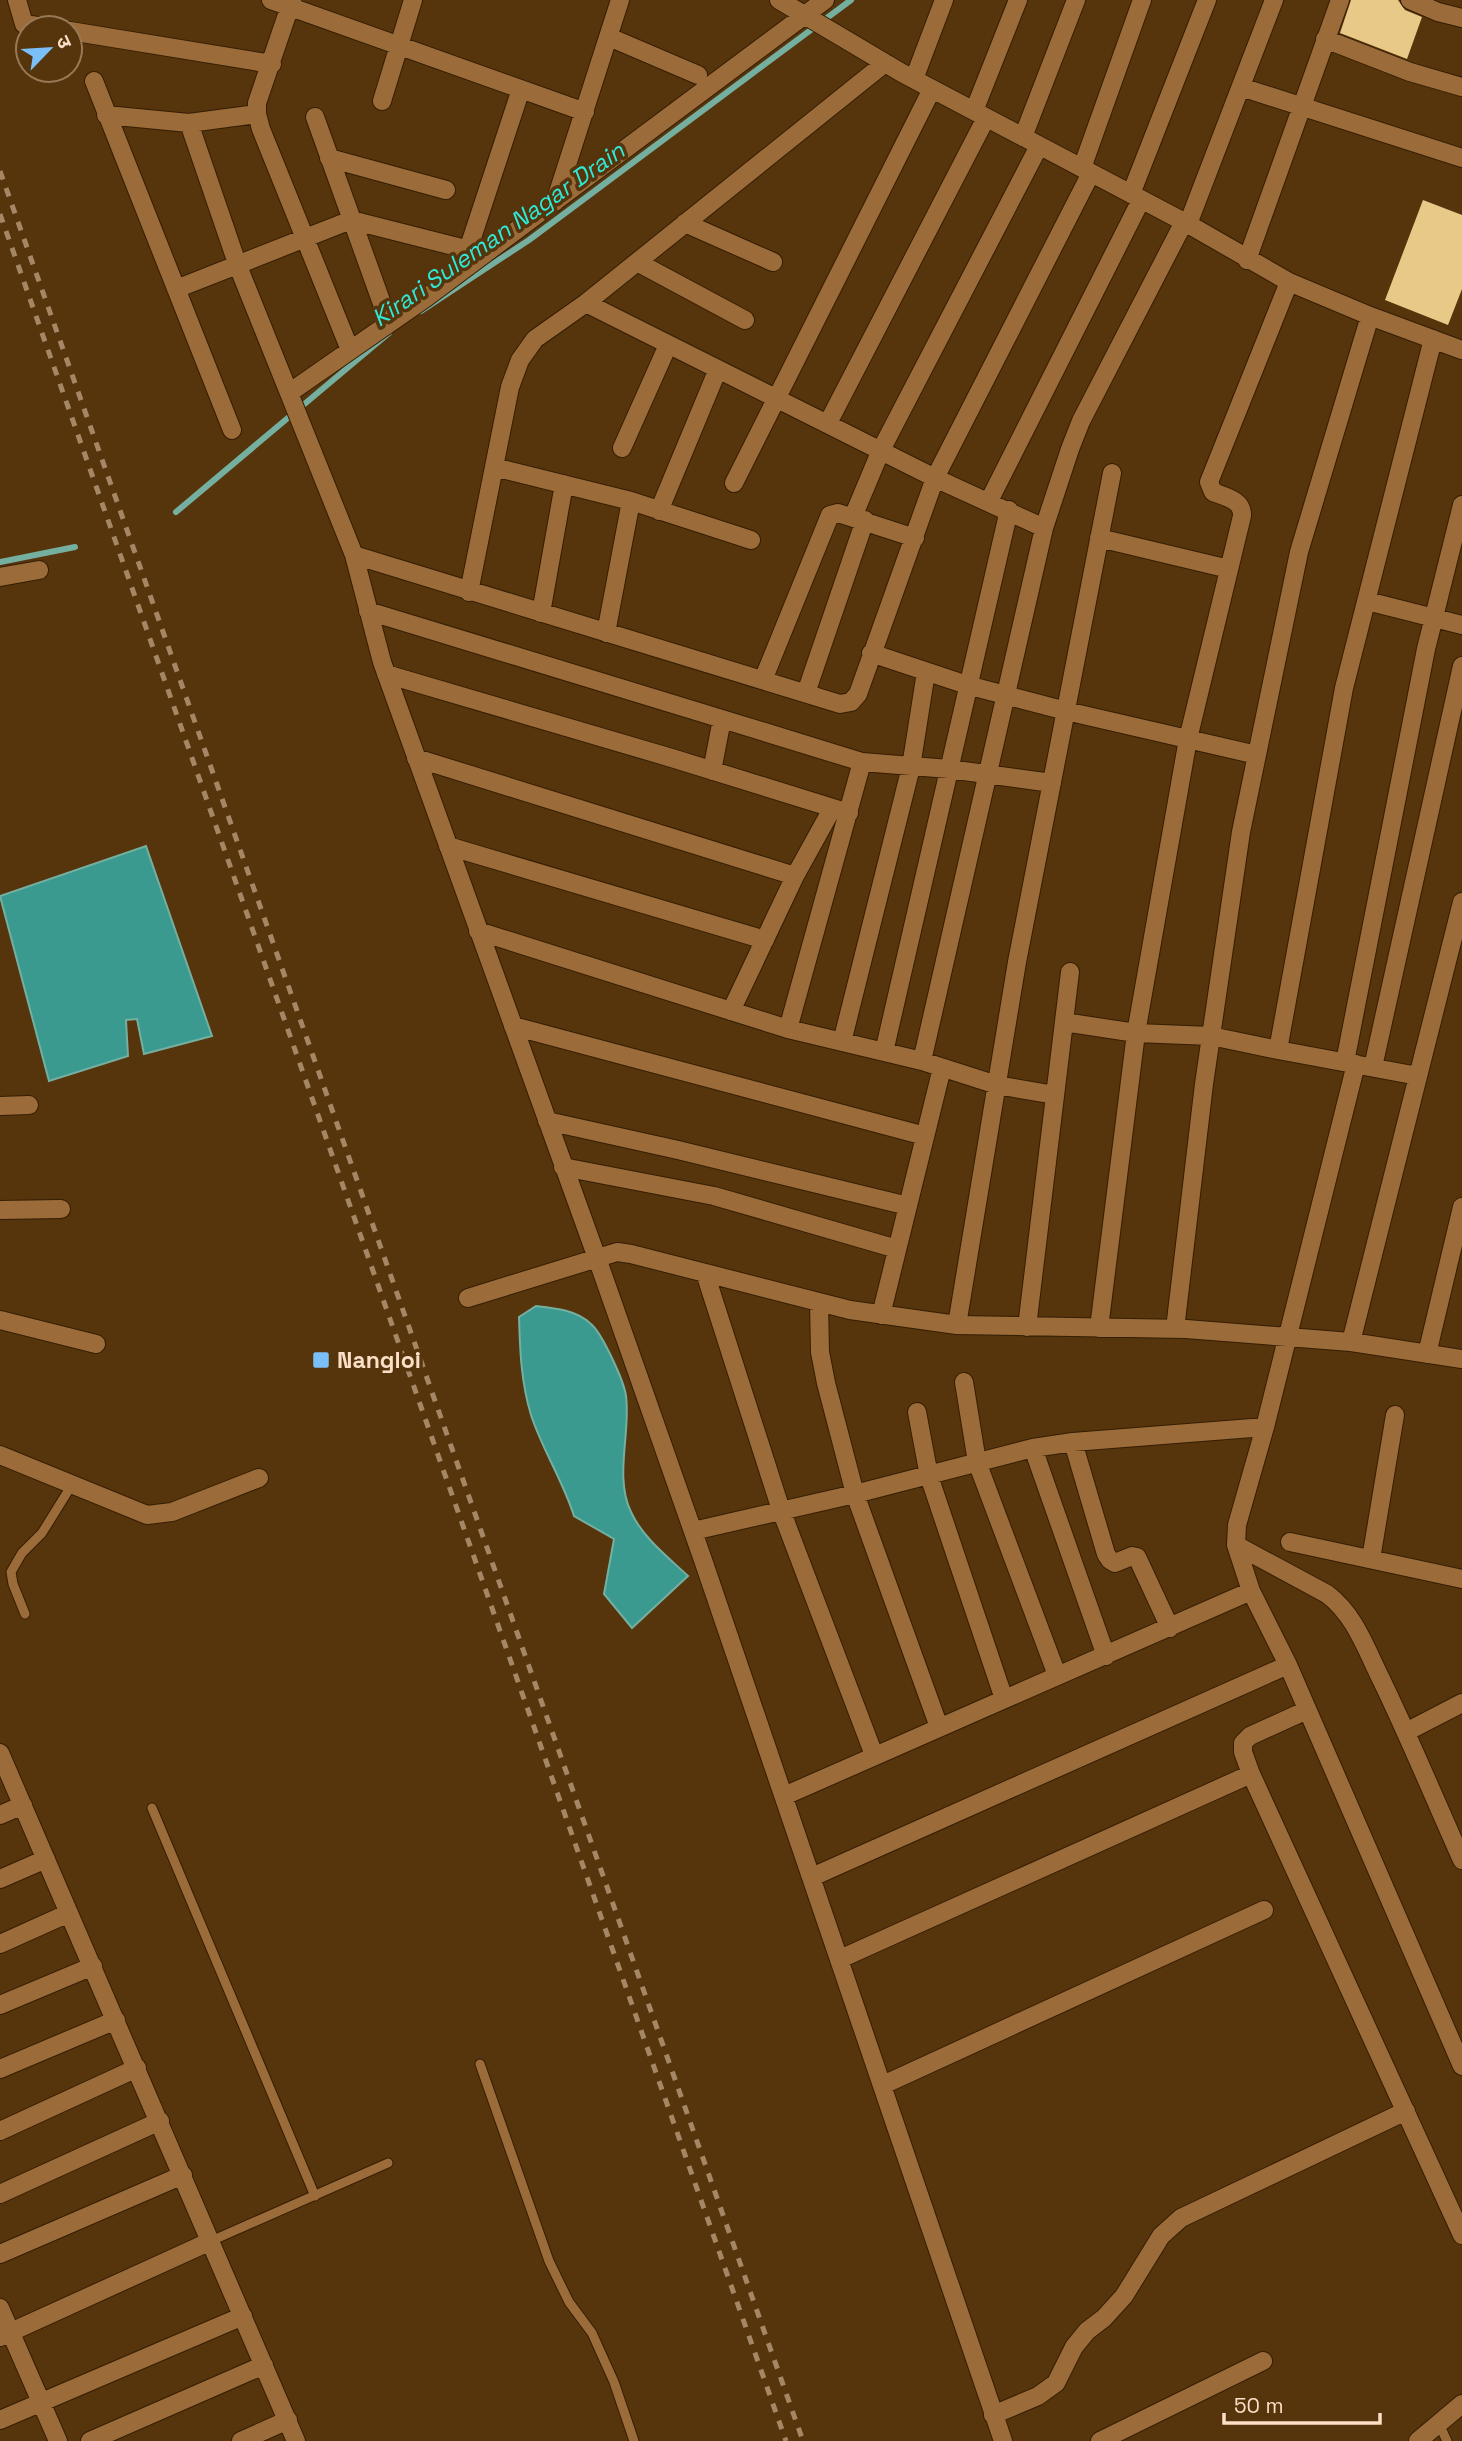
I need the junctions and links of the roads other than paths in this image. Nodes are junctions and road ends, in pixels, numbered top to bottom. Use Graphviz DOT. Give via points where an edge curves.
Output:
graph roads {
  1 [pos="271,0"];
  2 [pos="413,0"];
  3 [pos="620,0"];
  4 [pos="779,0"];
  5 [pos="825,0"];
  6 [pos="944,0"];
  7 [pos="1018,0"];
  8 [pos="1076,0"];
  9 [pos="1142,0"];
  10 [pos="1207,0"];
  11 [pos="1274,0"];
  12 [pos="1340,0"];
  13 [pos="1410,0"];
  14 [pos="291,3"];
  15 [pos="1430,4"];
  16 [pos="808,17"];
  17 [pos="1462,18"];
  18 [pos="84,33"];
  19 [pos="608,37"];
  20 [pos="1325,39"];
  21 [pos="400,47"];
  22 [pos="885,63"];
  23 [pos="272,64"];
  24 [pos="698,75"];
  25 [pos="914,79"];
  26 [pos="94,81"];
  27 [pos="1241,87"];
  28 [pos="1462,87"];
  29 [pos="521,89"];
  30 [pos="932,89"];
  31 [pos="382,101"];
  32 [pos="1301,106"];
  33 [pos="585,112"];
  34 [pos="257,114"];
  35 [pos="980,114"];
  36 [pos="106,115"];
  37 [pos="314,117"];
  38 [pos="189,123"];
  39 [pos="1031,141"];
  40 [pos="329,158"];
  41 [pos="1462,158"];
  42 [pos="1087,171"];
  43 [pos="446,190"];
  44 [pos="1136,197"];
  45 [pos="555,202"];
  46 [pos="351,220"];
  47 [pos="685,223"];
  48 [pos="1186,223"];
  49 [pos="304,239"];
  50 [pos="476,252"];
  51 [pos="1247,260"];
  52 [pos="637,262"];
  53 [pos="773,262"];
  54 [pos="238,266"];
  55 [pos="1289,282"];
  56 [pos="176,289"];
  57 [pos="586,303"];
  58 [pos="1370,316"];
  59 [pos="745,320"];
  60 [pos="389,323"];
  61 [pos="1433,339"];
  62 [pos="668,345"];
  63 [pos="1462,350"];
  64 [pos="350,351"];
  65 [pos="718,369"];
  66 [pos="291,398"];
  67 [pos="777,398"];
  68 [pos="828,424"];
  69 [pos="232,430"];
  70 [pos="622,448"];
  71 [pos="881,450"];
  72 [pos="494,467"];
  73 [pos="1112,473"];
  74 [pos="935,478"];
  75 [pos="734,483"];
  76 [pos="564,484"];
  77 [pos="631,501"];
  78 [pos="989,501"];
  79 [pos="1462,505"];
  80 [pos="1009,510"];
  81 [pos="659,511"];
  82 [pos="859,518"];
  83 [pos="1044,528"];
  84 [pos="915,538"];
  85 [pos="1100,538"];
  86 [pos="751,540"];
  87 [pos="354,555"];
  88 [pos="1229,569"];
  89 [pos="39,570"];
  90 [pos="0,577"];
  91 [pos="469,592"];
  92 [pos="1367,601"];
  93 [pos="369,611"];
  94 [pos="541,613"];
  95 [pos="1434,618"];
  96 [pos="1462,625"];
  97 [pos="606,632"];
  98 [pos="871,653"];
  99 [pos="1462,666"];
  100 [pos="926,672"];
  101 [pos="386,674"];
  102 [pos="763,680"];
  103 [pos="967,685"];
  104 [pos="806,693"];
  105 [pos="1007,695"];
  106 [pos="1066,711"];
  107 [pos="722,719"];
  108 [pos="1188,739"];
  109 [pos="1257,755"];
  110 [pos="416,758"];
  111 [pos="862,762"];
  112 [pos="911,766"];
  113 [pos="949,769"];
  114 [pos="712,771"];
  115 [pos="989,776"];
  116 [pos="1052,783"];
  117 [pos="841,811"];
  118 [pos="448,846"];
  119 [pos="795,876"];
  120 [pos="1462,902"];
  121 [pos="478,931"];
  122 [pos="765,940"];
  123 [pos="1070,972"];
  124 [pos="732,1011"];
  125 [pos="1064,1022"];
  126 [pos="513,1026"];
  127 [pos="788,1029"];
  128 [pos="1136,1033"];
  129 [pos="1211,1036"];
  130 [pos="842,1042"];
  131 [pos="1278,1050"];
  132 [pos="884,1052"];
  133 [pos="922,1061"];
  134 [pos="1358,1065"];
  135 [pos="942,1068"];
  136 [pos="1418,1076"];
  137 [pos="997,1086"];
  138 [pos="1055,1095"];
  139 [pos="29,1105"];
  140 [pos="0,1106"];
  141 [pos="547,1121"];
  142 [pos="925,1136"];
  143 [pos="563,1167"];
  144 [pos="908,1206"];
  145 [pos="1462,1207"];
  146 [pos="61,1209"];
  147 [pos="0,1210"];
  148 [pos="897,1249"];
  149 [pos="597,1258"];
  150 [pos="705,1273"];
  151 [pos="468,1298"];
  152 [pos="819,1302"];
  153 [pos="881,1315"];
  154 [pos="0,1320"];
  155 [pos="957,1325"];
  156 [pos="1027,1326"];
  157 [pos="1099,1328"];
  158 [pos="1175,1329"];
  159 [pos="1287,1337"];
  160 [pos="1351,1342"];
  161 [pos="96,1344"];
  162 [pos="1427,1354"];
  163 [pos="1462,1359"];
  164 [pos="964,1382"];
  165 [pos="917,1412"];
  166 [pos="1395,1415"];
  167 [pos="1265,1427"];
  168 [pos="1073,1442"];
  169 [pos="1033,1448"];
  170 [pos="0,1455"];
  171 [pos="977,1462"];
  172 [pos="929,1476"];
  173 [pos="259,1478"];
  174 [pos="73,1483"];
  175 [pos="855,1494"];
  176 [pos="781,1510"];
  177 [pos="693,1531"];
  178 [pos="1290,1542"];
  179 [pos="1236,1545"];
  180 [pos="1371,1559"];
  181 [pos="1462,1579"];
  182 [pos="1251,1591"];
  183 [pos="25,1614"];
  184 [pos="1170,1628"];
  185 [pos="1106,1656"];
  186 [pos="1287,1665"];
  187 [pos="1057,1675"];
  188 [pos="1004,1699"];
  189 [pos="1462,1703"];
  190 [pos="1307,1710"];
  191 [pos="939,1727"];
  192 [pos="1406,1731"];
  193 [pos="0,1753"];
  194 [pos="874,1755"];
  195 [pos="1251,1774"];
  196 [pos="784,1796"];
  197 [pos="23,1805"];
  198 [pos="152,1808"];
  199 [pos="0,1815"];
  200 [pos="1455,1826"];
  201 [pos="46,1859"];
  202 [pos="1462,1860"];
  203 [pos="812,1877"];
  204 [pos="0,1880"];
  205 [pos="1264,1910"];
  206 [pos="69,1913"];
  207 [pos="0,1944"];
  208 [pos="840,1959"];
  209 [pos="93,1966"];
  210 [pos="0,2006"];
  211 [pos="116,2020"];
  212 [pos="480,2064"];
  213 [pos="1462,2066"];
  214 [pos="137,2068"];
  215 [pos="0,2069"];
  216 [pos="883,2085"];
  217 [pos="1406,2111"];
  218 [pos="160,2121"];
  219 [pos="0,2131"];
  220 [pos="388,2163"];
  221 [pos="183,2175"];
  222 [pos="0,2194"];
  223 [pos="315,2196"];
  224 [pos="1462,2235"];
  225 [pos="211,2241"];
  226 [pos="0,2254"];
  227 [pos="0,2308"];
  228 [pos="243,2316"];
  229 [pos="5,2334"];
  230 [pos="1263,2361"];
  231 [pos="264,2365"];
  232 [pos="41,2402"];
  233 [pos="1462,2404"];
  234 [pos="993,2415"];
  235 [pos="0,2420"];
  236 [pos="288,2420"];
  237 [pos="1439,2424"];
  238 [pos="58,2441"];
  239 [pos="90,2441"];
  240 [pos="241,2441"];
  241 [pos="296,2441"];
  242 [pos="634,2441"];
  243 [pos="1003,2441"];
  244 [pos="1100,2441"];
  245 [pos="1418,2441"];
  246 [pos="1447,2441"];
  1 -- 14 [label="street"];
  2 -- 21 [label="street"];
  3 -- 19 [label="street"];
  4 -- 16 [label="street"];
  5 -- 16 [label="street"];
  6 -- 25 [label="street"];
  7 -- 35 [label="street"];
  8 -- 39 [label="street"];
  9 -- 42 [label="street"];
  10 -- 44 [label="street"];
  11 -- 27 [label="street"];
  12 -- 20 [label="street"];
  13 -- 15 [label="street"];
  14 -- 21 [label="street"];
  14 -- 23 [label="street"];
  15 -- 17 [label="street"];
  16 -- 22 [label="street"];
  16 -- 45 [label="street"];
  18 -- 23 [label="street"];
  19 -- 24 [label="street"];
  19 -- 33 [label="street"];
  20 -- 28 [label="street"];
  20 -- 32 [label="street"];
  21 -- 29 [label="street"];
  21 -- 31 [label="street"];
  22 -- 25 [label="street"];
  22 -- 47 [label="street"];
  23 -- 34 [label="street"];
  25 -- 30 [label="street"];
  26 -- 36 [label="street"];
  27 -- 32 [label="street"];
  27 -- 48 [label="street"];
  29 -- 33 [label="street"];
  29 -- 50 [label="street"];
  30 -- 35 [label="street"];
  30 -- 67 [label="street"];
  32 -- 41 [label="street"];
  32 -- 51 [label="street"];
  33 -- 45 [label="street"];
  34 -- 38 [label="street"];
  34 -- 49 [label="street"];
  35 -- 39 [label="street"];
  35 -- 68 [label="street"];
  36 -- 38 [label="street"];
  36 -- 56 [label="street"];
  37 -- 40 [label="street"];
  38 -- 54 [label="street"];
  39 -- 42 [label="street"];
  39 -- 71 [label="street"];
  40 -- 43 [label="street"];
  40 -- 46 [label="street"];
  42 -- 44 [label="street"];
  42 -- 74 [label="street"];
  44 -- 48 [label="street"];
  44 -- 78 [label="street"];
  45 -- 50 [label="street"];
  46 -- 49 [label="street"];
  46 -- 50 [label="street"];
  46 -- 60 [label="street"];
  47 -- 52 [label="street"];
  47 -- 53 [label="street"];
  48 -- 51 [label="street"];
  48 -- 83 [label="street" via="1081,421"];
  49 -- 54 [label="street"];
  49 -- 64 [label="street"];
  50 -- 60 [label="street"];
  51 -- 55 [label="street"];
  52 -- 57 [label="street"];
  52 -- 59 [label="street"];
  54 -- 56 [label="street"];
  54 -- 66 [label="street"];
  55 -- 58 [label="street"];
  55 -- 88 [label="street" via="1209,482 1213,492 1238,502 1242,509"];
  56 -- 69 [label="street"];
  57 -- 62 [label="street"];
  57 -- 72 [label="street" via="535,339 520,360"];
  58 -- 61 [label="street"];
  58 -- 109 [label="street" via="1298,552"];
  60 -- 64 [label="street"];
  61 -- 63 [label="street"];
  61 -- 92 [label="street"];
  62 -- 65 [label="street"];
  62 -- 70 [label="street"];
  64 -- 66 [label="street"];
  65 -- 67 [label="street"];
  65 -- 81 [label="street"];
  66 -- 87 [label="street"];
  67 -- 68 [label="street"];
  67 -- 75 [label="street"];
  68 -- 71 [label="street"];
  71 -- 74 [label="street"];
  71 -- 82 [label="street"];
  72 -- 76 [label="street"];
  72 -- 91 [label="street"];
  73 -- 85 [label="street"];
  74 -- 78 [label="street"];
  74 -- 84 [label="street"];
  76 -- 77 [label="street"];
  76 -- 94 [label="street"];
  77 -- 81 [label="street"];
  77 -- 97 [label="street"];
  78 -- 80 [label="street"];
  79 -- 95 [label="street"];
  80 -- 83 [label="street"];
  80 -- 103 [label="street"];
  81 -- 86 [label="street"];
  82 -- 84 [label="street"];
  82 -- 102 [label="street" via="834,513 826,520"];
  82 -- 104 [label="street"];
  83 -- 105 [label="street"];
  84 -- 98 [label="street"];
  85 -- 88 [label="street"];
  85 -- 106 [label="street"];
  87 -- 91 [label="street"];
  87 -- 93 [label="street"];
  88 -- 108 [label="street"];
  89 -- 90 [label="street"];
  91 -- 94 [label="street"];
  92 -- 95 [label="street"];
  92 -- 131 [label="street" via="1344,688"];
  93 -- 101 [label="street"];
  93 -- 107 [label="street"];
  94 -- 97 [label="street"];
  95 -- 96 [label="street"];
  95 -- 134 [label="street" via="1391,821"];
  97 -- 102 [label="street"];
  98 -- 100 [label="street"];
  98 -- 104 [label="street" via="858,694 850,702 840,704"];
  99 -- 134 [label="street"];
  100 -- 103 [label="street"];
  100 -- 112 [label="street"];
  101 -- 110 [label="street"];
  101 -- 114 [label="street"];
  102 -- 104 [label="street"];
  103 -- 105 [label="street"];
  103 -- 113 [label="street"];
  105 -- 106 [label="street"];
  105 -- 115 [label="street"];
  106 -- 108 [label="street"];
  106 -- 116 [label="street"];
  107 -- 111 [label="street"];
  107 -- 114 [label="street"];
  108 -- 109 [label="street"];
  108 -- 128 [label="street"];
  109 -- 129 [label="street"];
  110 -- 118 [label="street"];
  110 -- 119 [label="street"];
  111 -- 112 [label="street"];
  111 -- 117 [label="street"];
  112 -- 113 [label="street"];
  112 -- 130 [label="street"];
  113 -- 115 [label="street"];
  113 -- 132 [label="street"];
  114 -- 117 [label="street"];
  115 -- 116 [label="street"];
  115 -- 133 [label="street"];
  116 -- 137 [label="street"];
  117 -- 119 [label="street"];
  117 -- 127 [label="street"];
  118 -- 121 [label="street"];
  118 -- 122 [label="street"];
  119 -- 122 [label="street"];
  120 -- 136 [label="street"];
  121 -- 124 [label="street"];
  121 -- 126 [label="street"];
  122 -- 124 [label="street"];
  123 -- 125 [label="street"];
  124 -- 127 [label="street"];
  125 -- 128 [label="street"];
  125 -- 138 [label="street"];
  126 -- 141 [label="street"];
  126 -- 142 [label="street"];
  127 -- 130 [label="street"];
  128 -- 129 [label="street"];
  128 -- 157 [label="street"];
  129 -- 131 [label="street"];
  129 -- 158 [label="street"];
  130 -- 132 [label="street"];
  131 -- 134 [label="street"];
  132 -- 133 [label="street"];
  133 -- 135 [label="street"];
  134 -- 136 [label="street"];
  134 -- 159 [label="street"];
  135 -- 137 [label="street"];
  135 -- 142 [label="street"];
  136 -- 160 [label="street"];
  137 -- 138 [label="street"];
  137 -- 155 [label="street"];
  138 -- 156 [label="street"];
  139 -- 140 [label="street"];
  141 -- 143 [label="street"];
  141 -- 144 [label="street"];
  142 -- 144 [label="street"];
  143 -- 148 [label="street" via="714,1196"];
  143 -- 149 [label="street"];
  144 -- 148 [label="street"];
  145 -- 162 [label="street"];
  146 -- 147 [label="street"];
  148 -- 153 [label="street"];
  149 -- 150 [label="street" via="617,1252"];
  149 -- 151 [label="street"];
  149 -- 177 [label="street"];
  150 -- 152 [label="street"];
  150 -- 176 [label="street"];
  152 -- 153 [label="street"];
  152 -- 175 [label="street" via="820,1352"];
  153 -- 155 [label="street"];
  154 -- 161 [label="street"];
  155 -- 156 [label="street"];
  156 -- 157 [label="street"];
  157 -- 158 [label="street"];
  158 -- 159 [label="street"];
  159 -- 160 [label="street"];
  159 -- 167 [label="street"];
  160 -- 162 [label="street"];
  162 -- 163 [label="street"];
  164 -- 171 [label="street"];
  165 -- 172 [label="street"];
  166 -- 180 [label="street"];
  167 -- 168 [label="street"];
  167 -- 179 [label="street" via="1237,1525"];
  168 -- 169 [label="street"];
  168 -- 184 [label="street" via="1106,1554 1115,1563 1137,1557"];
  169 -- 171 [label="street"];
  169 -- 185 [label="street"];
  170 -- 174 [label="street"];
  171 -- 172 [label="street"];
  171 -- 187 [label="street"];
  172 -- 175 [label="street"];
  172 -- 188 [label="street"];
  173 -- 174 [label="street" via="172,1512 147,1515"];
  174 -- 183 [label="lane" via="11,1572"];
  175 -- 176 [label="street"];
  175 -- 191 [label="street"];
  176 -- 177 [label="street"];
  176 -- 194 [label="street"];
  177 -- 196 [label="street"];
  178 -- 180 [label="street"];
  179 -- 182 [label="street"];
  179 -- 192 [label="street" via="1340,1604 1357,1629"];
  180 -- 181 [label="street"];
  182 -- 184 [label="street"];
  182 -- 186 [label="street"];
  184 -- 185 [label="street"];
  185 -- 187 [label="street"];
  186 -- 190 [label="street"];
  186 -- 203 [label="street"];
  187 -- 188 [label="street"];
  188 -- 191 [label="street"];
  189 -- 192 [label="street"];
  190 -- 195 [label="street" via="1243,1743"];
  190 -- 213 [label="street"];
  191 -- 194 [label="street"];
  192 -- 200 [label="street"];
  193 -- 197 [label="street"];
  194 -- 196 [label="street"];
  195 -- 208 [label="street"];
  195 -- 217 [label="street"];
  196 -- 203 [label="street"];
  197 -- 199 [label="street"];
  197 -- 201 [label="street"];
  198 -- 223 [label="lane"];
  200 -- 202 [label="street"];
  201 -- 204 [label="street"];
  201 -- 206 [label="street"];
  203 -- 208 [label="street"];
  205 -- 216 [label="street"];
  206 -- 207 [label="street"];
  206 -- 209 [label="street"];
  208 -- 216 [label="street"];
  209 -- 210 [label="street"];
  209 -- 211 [label="street"];
  211 -- 214 [label="street"];
  211 -- 215 [label="street"];
  212 -- 242 [label="lane" via="549,2261 569,2302 592,2333"];
  214 -- 218 [label="street"];
  214 -- 219 [label="street"];
  216 -- 234 [label="street"];
  217 -- 224 [label="street"];
  217 -- 234 [label="street" via="1181,2218 1161,2236 1124,2296 1074,2347 1056,2383"];
  218 -- 221 [label="street"];
  218 -- 222 [label="street"];
  220 -- 223 [label="lane"];
  221 -- 225 [label="street"];
  221 -- 226 [label="street"];
  223 -- 225 [label="lane"];
  225 -- 228 [label="street"];
  225 -- 229 [label="street"];
  227 -- 229 [label="street"];
  228 -- 231 [label="street"];
  228 -- 232 [label="street"];
  229 -- 232 [label="street"];
  230 -- 244 [label="street"];
  231 -- 236 [label="street"];
  231 -- 239 [label="street"];
  232 -- 235 [label="street"];
  232 -- 238 [label="street"];
  233 -- 237 [label="street"];
  234 -- 243 [label="street"];
  236 -- 240 [label="street"];
  236 -- 241 [label="street"];
  237 -- 245 [label="street"];
  237 -- 246 [label="lane"];
}
